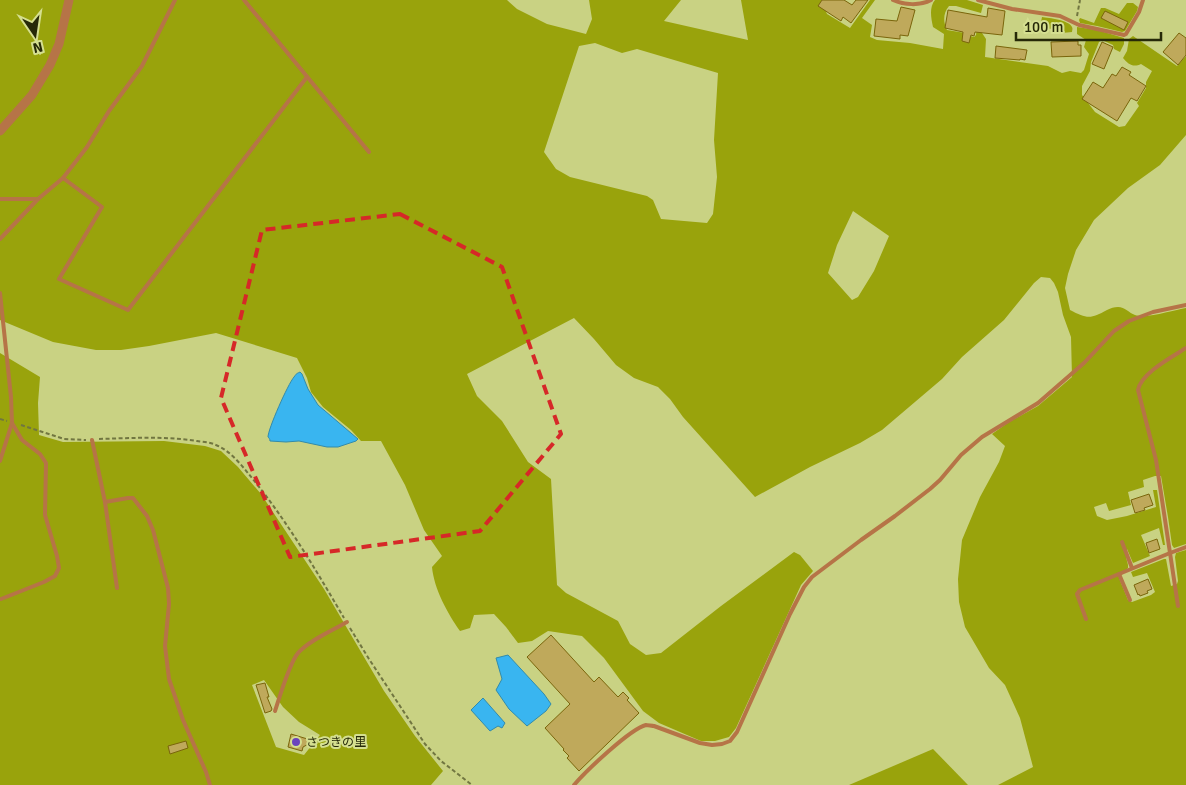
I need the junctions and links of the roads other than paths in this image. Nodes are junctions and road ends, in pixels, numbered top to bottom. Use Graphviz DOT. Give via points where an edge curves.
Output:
graph roads {
  1 [pos="69,0"];
  2 [pos="175,0"];
  3 [pos="244,0"];
  4 [pos="893,0"];
  5 [pos="931,0"];
  6 [pos="978,0"];
  7 [pos="1143,0"];
  8 [pos="988,1"];
  9 [pos="307,77"];
  10 [pos="0,131"];
  11 [pos="369,152"];
  12 [pos="62,178"];
  13 [pos="0,199"];
  14 [pos="38,199"];
  15 [pos="0,239"];
  16 [pos="0,293"];
  17 [pos="1186,305"];
  18 [pos="1186,348"];
  19 [pos="12,423"];
  20 [pos="0,438"];
  21 [pos="7,438"];
  22 [pos="92,440"];
  23 [pos="0,461"];
  24 [pos="105,502"];
  25 [pos="1122,542"];
  26 [pos="1186,547"];
  27 [pos="1170,553"];
  28 [pos="1132,568"];
  29 [pos="1119,574"];
  30 [pos="117,588"];
  31 [pos="0,593"];
  32 [pos="0,599"];
  33 [pos="1130,600"];
  34 [pos="1178,606"];
  35 [pos="1086,619"];
  36 [pos="347,622"];
  37 [pos="275,711"];
  38 [pos="210,785"];
  39 [pos="574,785"];
  1 -- 10 [label="street" via="59,44 50,65 32,95"];
  2 -- 12 [label="lane" via="142,66"];
  3 -- 9 [label="lane"];
  4 -- 5 [label="lane" via="920,4"];
  6 -- 8 [label="lane"];
  7 -- 8 [label="lane" via="1124,35 1075,24 1060,16 1012,9"];
  9 -- 11 [label="lane"];
  9 -- 12 [label="lane" via="128,310 59,279 102,207"];
  12 -- 14 [label="lane"];
  13 -- 14 [label="lane"];
  14 -- 15 [label="lane"];
  16 -- 19 [label="lane"];
  17 -- 39 [label="lane" via="1153,312 1114,331 1084,363 1038,403 982,437 930,489 812,577 804,587 730,741 712,745 700,743 647,725 633,732"];
  18 -- 27 [label="lane" via="1151,372 1139,384 1138,390 1156,460"];
  19 -- 21 [label="lane"];
  19 -- 32 [label="lane" via="22,440 46,462 45,515 58,568 55,576 44,582"];
  20 -- 21 [label="lane"];
  21 -- 23 [label="lane"];
  22 -- 24 [label="lane"];
  24 -- 30 [label="lane"];
  24 -- 38 [label="lane" via="133,498 153,530 168,588 165,646 169,679"];
  25 -- 28 [label="lane"];
  26 -- 27 [label="lane"];
  27 -- 28 [label="lane"];
  27 -- 34 [label="lane"];
  28 -- 29 [label="lane"];
  29 -- 33 [label="lane"];
  29 -- 35 [label="lane" via="1077,594"];
  31 -- 32 [label="lane"];
  36 -- 37 [label="lane" via="299,652"];
}
